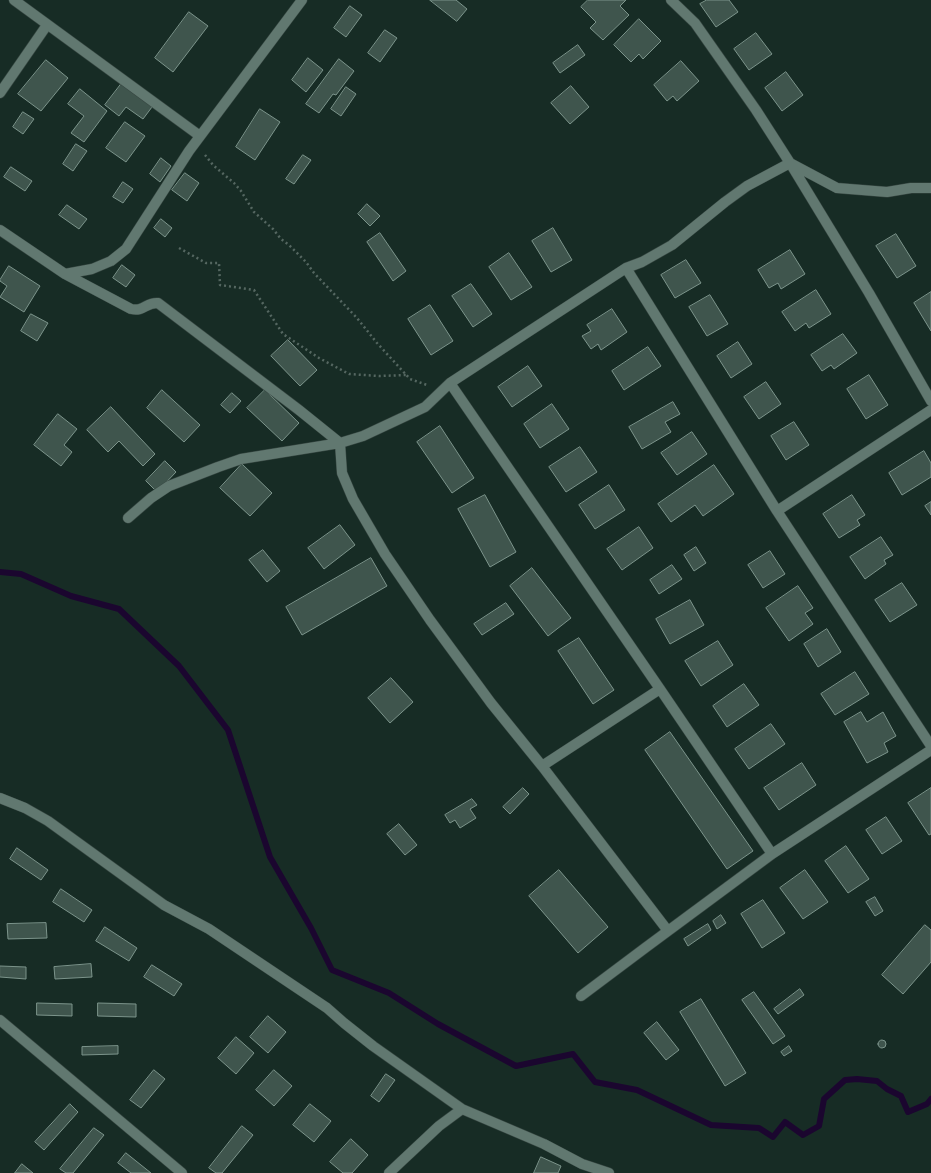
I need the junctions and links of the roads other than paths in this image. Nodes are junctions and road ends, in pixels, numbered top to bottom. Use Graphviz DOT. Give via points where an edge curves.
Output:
graph roads {
  1 [pos="14,0"];
  2 [pos="302,0"];
  3 [pos="671,0"];
  4 [pos="48,25"];
  5 [pos="0,93"];
  6 [pos="200,136"];
  7 [pos="790,163"];
  8 [pos="931,188"];
  9 [pos="0,230"];
  10 [pos="626,268"];
  11 [pos="66,274"];
  12 [pos="450,383"];
  13 [pos="931,401"];
  14 [pos="931,410"];
  15 [pos="340,443"];
  16 [pos="777,511"];
  17 [pos="128,518"];
  18 [pos="660,689"];
  19 [pos="931,746"];
  20 [pos="931,750"];
  21 [pos="542,766"];
  22 [pos="0,798"];
  23 [pos="772,854"];
  24 [pos="668,931"];
  25 [pos="581,996"];
  26 [pos="0,1020"];
  27 [pos="462,1109"];
  28 [pos="580,1168"];
  29 [pos="182,1173"];
  30 [pos="389,1173"];
  31 [pos="609,1173"];
  1 -- 4 [label="street"];
  2 -- 6 [label="street"];
  3 -- 7 [label="street" via="695,23"];
  4 -- 5 [label="street"];
  4 -- 6 [label="street"];
  6 -- 11 [label="street" via="126,249 112,261"];
  7 -- 8 [label="street" via="837,188 887,192"];
  7 -- 10 [label="street" via="747,186 672,245"];
  7 -- 13 [label="street"];
  9 -- 11 [label="street"];
  10 -- 12 [label="street"];
  10 -- 16 [label="street"];
  11 -- 15 [label="street" via="131,309 142,309 152,303 158,303"];
  12 -- 15 [label="street" via="425,406 363,436"];
  12 -- 18 [label="street"];
  14 -- 16 [label="street"];
  15 -- 17 [label="street" via="241,459 218,467 169,486"];
  15 -- 21 [label="street" via="342,473 353,499 385,554 491,703"];
  16 -- 19 [label="street"];
  18 -- 21 [label="street"];
  18 -- 23 [label="street"];
  20 -- 23 [label="street"];
  21 -- 24 [label="street"];
  22 -- 27 [label="street" via="48,821 164,905 209,929 327,1008 373,1046"];
  23 -- 24 [label="street"];
  24 -- 25 [label="street"];
  26 -- 29 [label="street"];
  27 -- 28 [label="street" via="544,1144"];
  27 -- 30 [label="street" via="439,1126"];
  28 -- 31 [label="street"];
}
